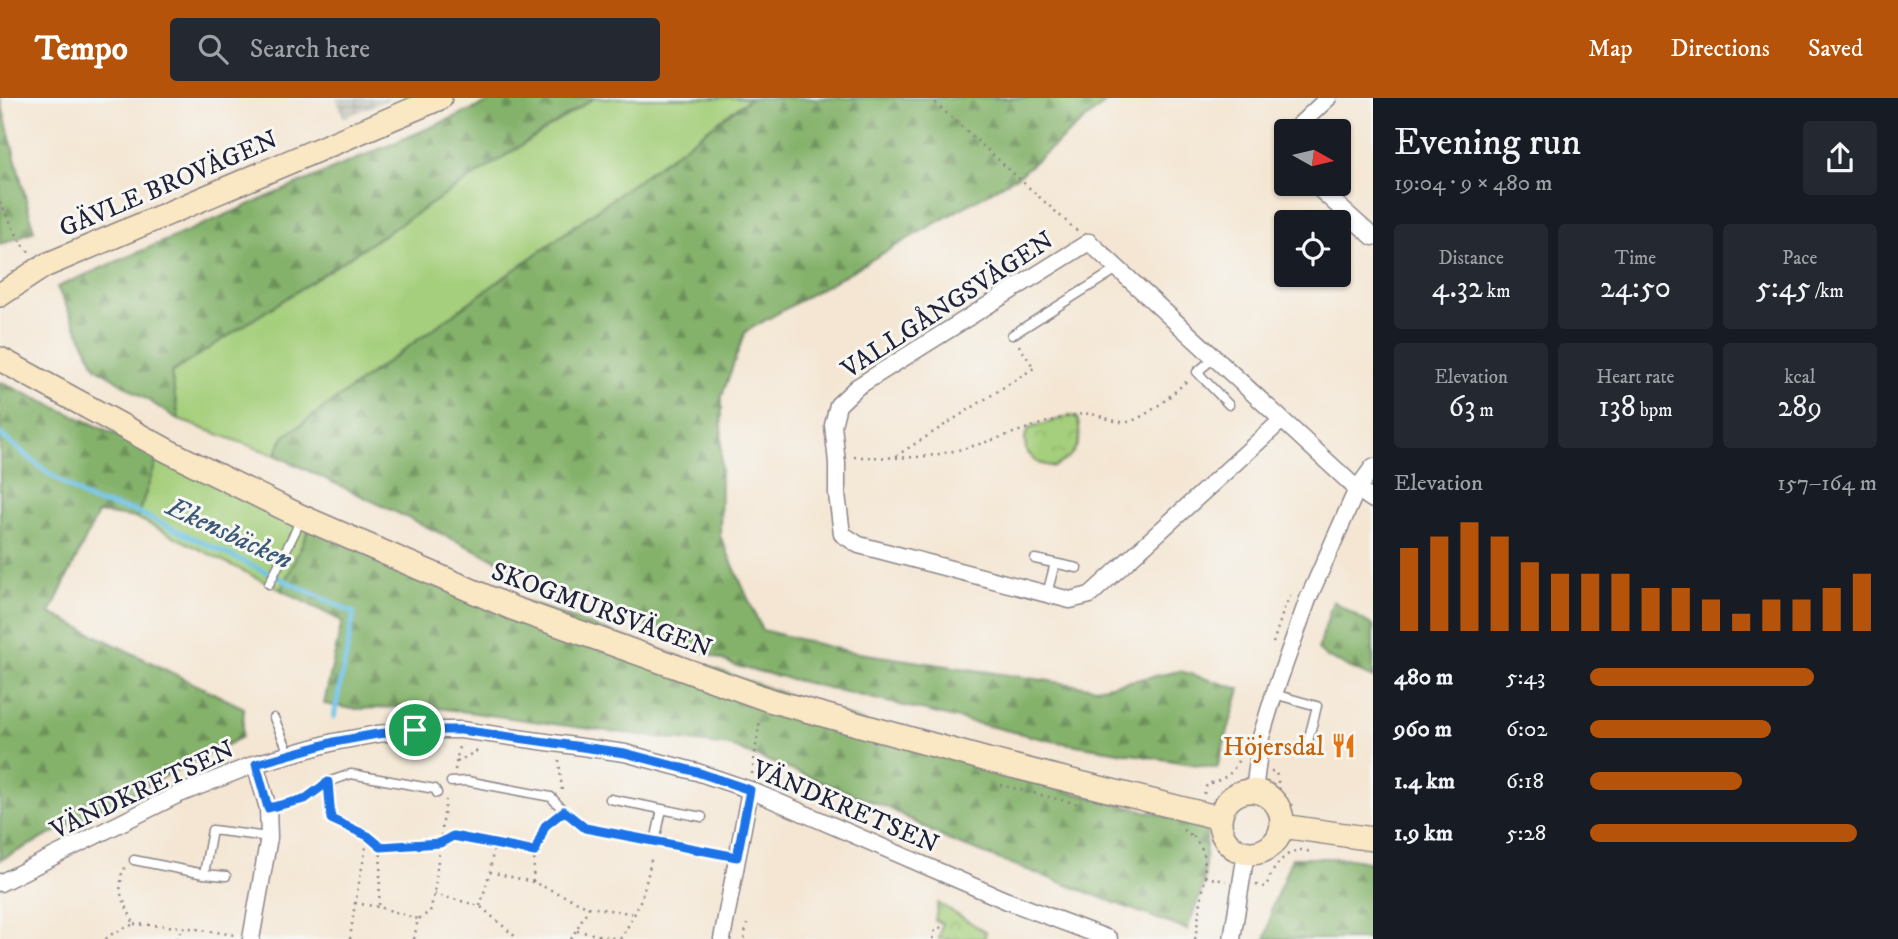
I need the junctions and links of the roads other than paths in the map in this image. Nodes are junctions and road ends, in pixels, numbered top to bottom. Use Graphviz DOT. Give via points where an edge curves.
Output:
graph roads {
  1 [pos="440,98"];
  2 [pos="1328,98"];
  3 [pos="1306,119"];
  4 [pos="1327,196"];
  5 [pos="1373,237"];
  6 [pos="1117,269"];
  7 [pos="0,295"];
  8 [pos="1012,335"];
  9 [pos="1214,358"];
  10 [pos="0,359"];
  11 [pos="1229,405"];
  12 [pos="1282,420"];
  13 [pos="1373,467"];
  14 [pos="1357,489"];
  15 [pos="1373,500"];
  16 [pos="300,516"];
  17 [pos="1035,559"];
  18 [pos="1055,563"];
  19 [pos="1077,568"];
  20 [pos="269,584"];
  21 [pos="1046,594"];
  22 [pos="1274,694"];
  23 [pos="274,718"];
  24 [pos="1307,745"];
  25 [pos="290,755"];
  26 [pos="256,764"];
  27 [pos="1255,780"];
  28 [pos="451,782"];
  29 [pos="750,790"];
  30 [pos="437,793"];
  31 [pos="610,799"];
  32 [pos="268,808"];
  33 [pos="662,809"];
  34 [pos="1210,815"];
  35 [pos="702,817"];
  36 [pos="1292,828"];
  37 [pos="269,837"];
  38 [pos="1373,839"];
  39 [pos="655,842"];
  40 [pos="1246,853"];
  41 [pos="737,857"];
  42 [pos="134,860"];
  43 [pos="204,874"];
  44 [pos="226,876"];
  45 [pos="0,883"];
  46 [pos="251,939"];
  47 [pos="722,939"];
  48 [pos="1109,939"];
  49 [pos="1232,939"];
  1 -- 7 [label="street, GÄVLE BROVÄGEN" via="44,266"];
  2 -- 3 [label="street"];
  4 -- 5 [label="street"];
  6 -- 8 [label="lane"];
  6 -- 9 [label="street, VALLGÅNGSVÄGEN"];
  6 -- 21 [label="street, VALLGÅNGSVÄGEN" via="1089,242 857,387 838,405 833,425 842,534 859,545"];
  9 -- 11 [label="lane" via="1196,372"];
  9 -- 12 [label="street, VALLGÅNGSVÄGEN"];
  10 -- 16 [label="street, SKOGMURSVÄGEN" via="168,451"];
  12 -- 14 [label="street, VALLGÅNGSVÄGEN"];
  12 -- 21 [label="street, VALLGÅNGSVÄGEN" via="1090,595 1070,600"];
  13 -- 14 [label="street"];
  14 -- 15 [label="street, VALLGÅNGSVÄGEN"];
  14 -- 22 [label="street" via="1308,599"];
  16 -- 20 [label="lane"];
  16 -- 34 [label="street, SKOGMURSVÄGEN" via="512,608 769,700"];
  17 -- 18 [label="lane"];
  18 -- 19 [label="lane"];
  18 -- 21 [label="lane"];
  22 -- 24 [label="lane" via="1317,706"];
  22 -- 27 [label="street"];
  23 -- 25 [label="lane"];
  25 -- 26 [label="street, VÄNDKRETSEN"];
  25 -- 29 [label="street, VÄNDKRETSEN" via="377,734 461,730 625,753"];
  26 -- 32 [label="street"];
  26 -- 45 [label="street, VÄNDKRETSEN" via="177,795"];
  27 -- 34 [label="street"];
  27 -- 36 [label="street"];
  28 -- 39 [label="lane" via="551,797 585,828"];
  29 -- 41 [label="street"];
  29 -- 48 [label="street, VÄNDKRETSEN" via="1005,900"];
  30 -- 32 [label="lane" via="351,774 328,782 305,799"];
  31 -- 33 [label="lane"];
  32 -- 37 [label="street"];
  33 -- 35 [label="lane"];
  33 -- 39 [label="lane"];
  34 -- 40 [label="street" via="1229,845"];
  36 -- 38 [label="street"];
  36 -- 40 [label="street" via="1265,850"];
  37 -- 43 [label="lane" via="212,830"];
  37 -- 46 [label="street"];
  39 -- 41 [label="lane"];
  40 -- 49 [label="street"];
  41 -- 47 [label="street"];
  42 -- 43 [label="lane"];
  43 -- 44 [label="lane"];
}
